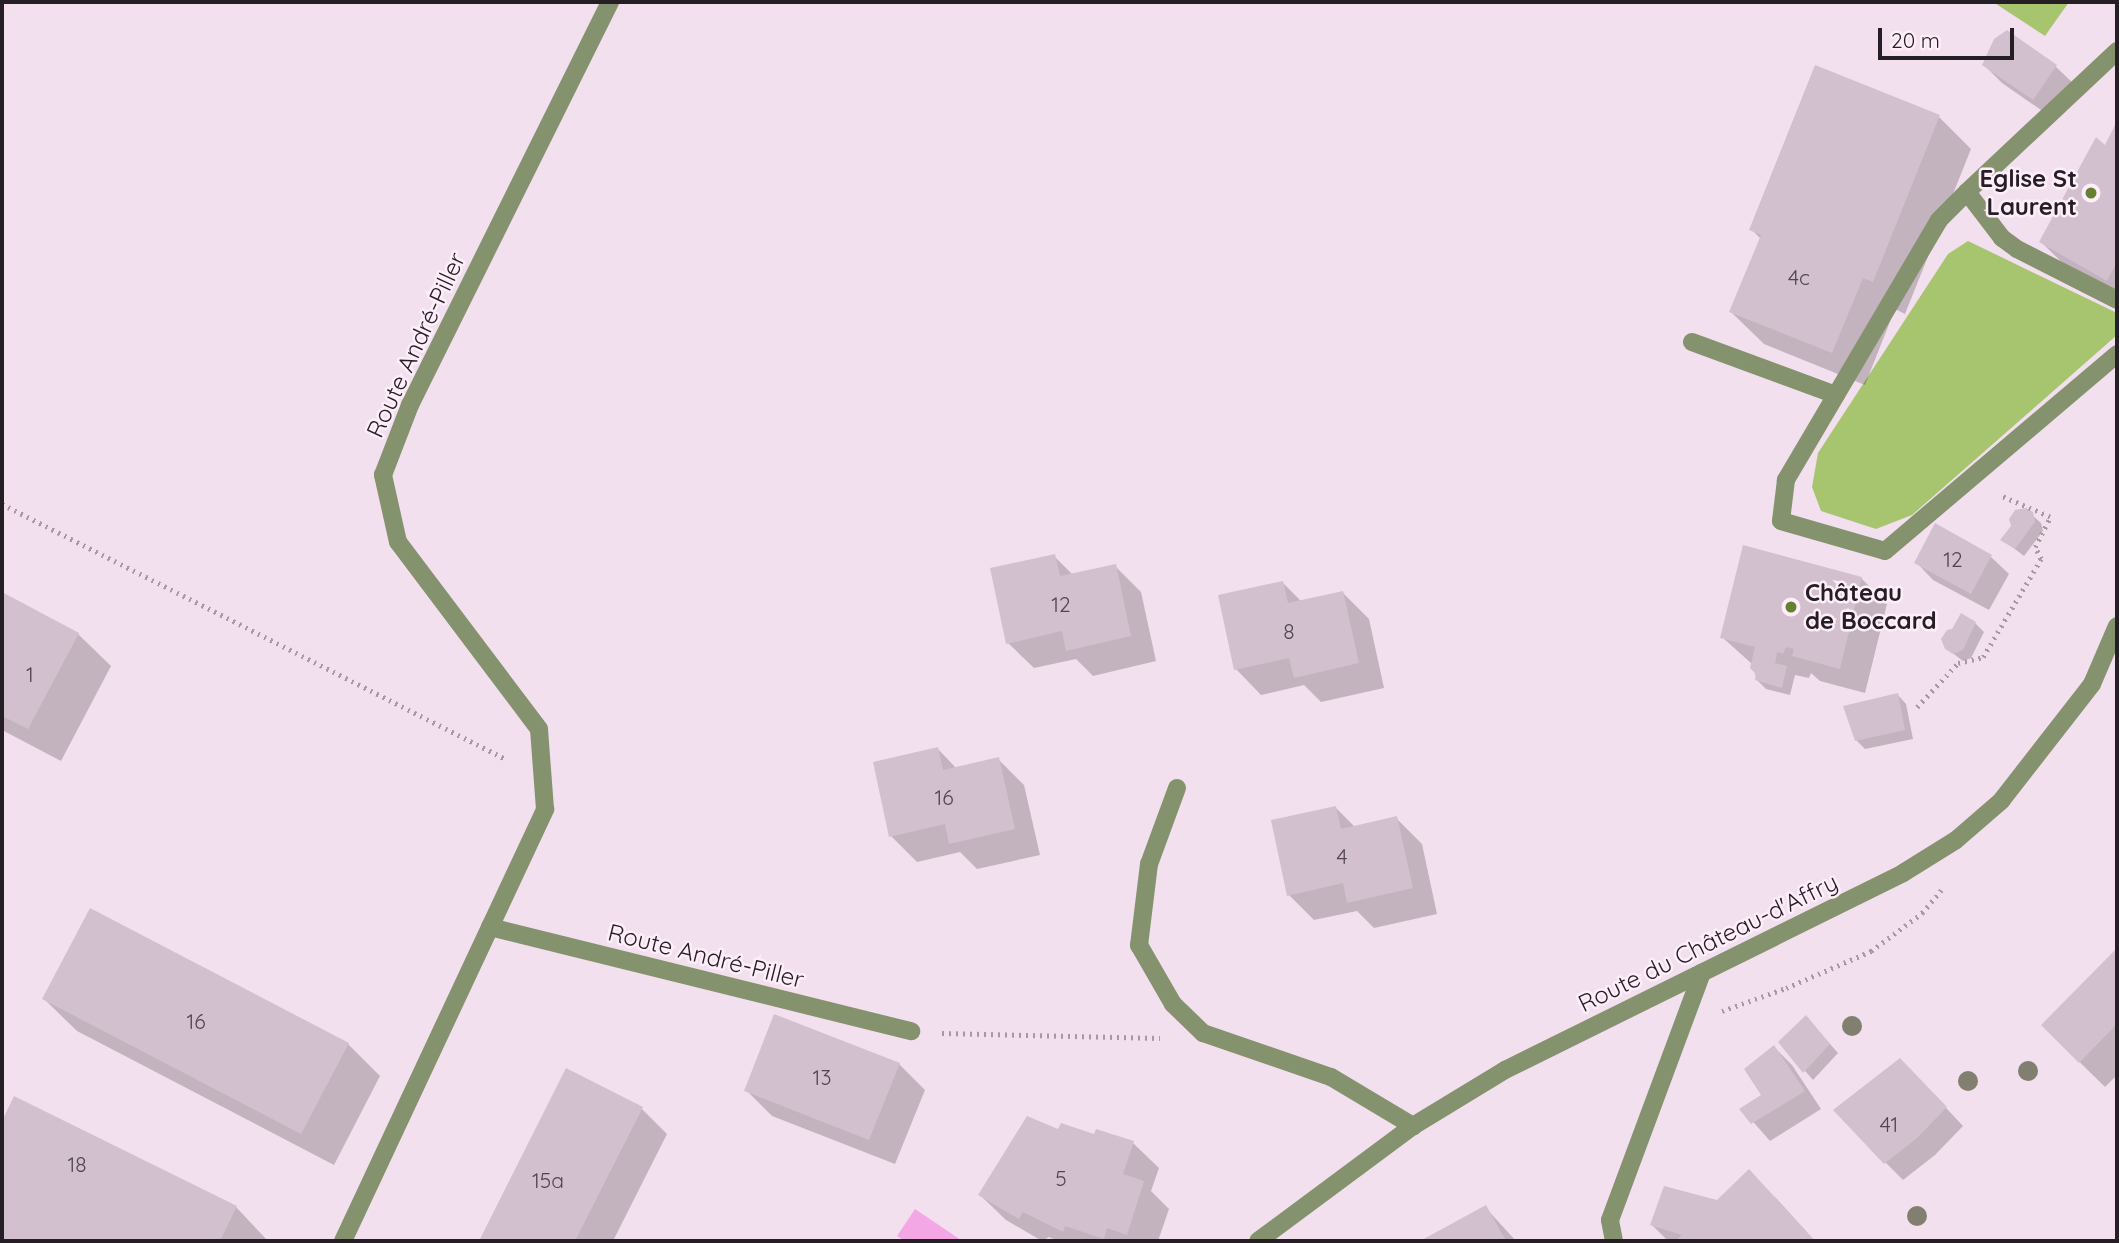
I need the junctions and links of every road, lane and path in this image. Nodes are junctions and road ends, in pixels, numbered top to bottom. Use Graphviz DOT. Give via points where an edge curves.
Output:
graph roads {
  1 [pos="610,2"];
  2 [pos="2117,51"];
  3 [pos="1967,192"];
  4 [pos="2117,300"];
  5 [pos="1692,341"];
  6 [pos="2117,354"];
  7 [pos="1836,395"];
  8 [pos="1968,483"];
  9 [pos="2,504"];
  10 [pos="2117,626"];
  11 [pos="1917,706"];
  12 [pos="504,758"];
  13 [pos="1177,788"];
  14 [pos="1944,887"];
  15 [pos="490,927"];
  16 [pos="1702,974"];
  17 [pos="1688,1014"];
  18 [pos="911,1031"];
  19 [pos="1203,1033"];
  20 [pos="1413,1126"];
  21 [pos="343,1241"];
  22 [pos="1258,1241"];
  23 [pos="1614,1241"];
  1 -- 15 [label="street, Route André-Piller" via="410,405 383,475 398,542 539,729 545,809"];
  2 -- 3 [label="street"];
  3 -- 4 [label="street" via="2001,238"];
  3 -- 7 [label="street" via="1939,220"];
  5 -- 7 [label="street"];
  6 -- 8 [label="street"];
  7 -- 8 [label="street" via="1786,480 1781,521 1885,551"];
  8 -- 11 [label="path" via="2050,517 2035,547 2041,559 1983,657 1958,663"];
  9 -- 12 [label="path"];
  10 -- 16 [label="street, Route du Château-d'Affry" via="2092,684 2001,800 1956,840 1903,873"];
  13 -- 19 [label="street" via="1149,864 1139,945 1173,1004"];
  14 -- 17 [label="path" via="1922,913 1871,951 1747,1003 1711,1014"];
  15 -- 18 [label="street, Route André-Piller"];
  15 -- 21 [label="street, Route André-Piller"];
  16 -- 17 [label="street"];
  16 -- 20 [label="street, Route du Château-d'Affry" via="1505,1070"];
  17 -- 23 [label="street" via="1610,1220"];
  18 -- 19 [label="path" via="1148,1040"];
  19 -- 20 [label="street" via="1331,1077"];
  20 -- 22 [label="street, Route du Château-d'Affry"];
}
